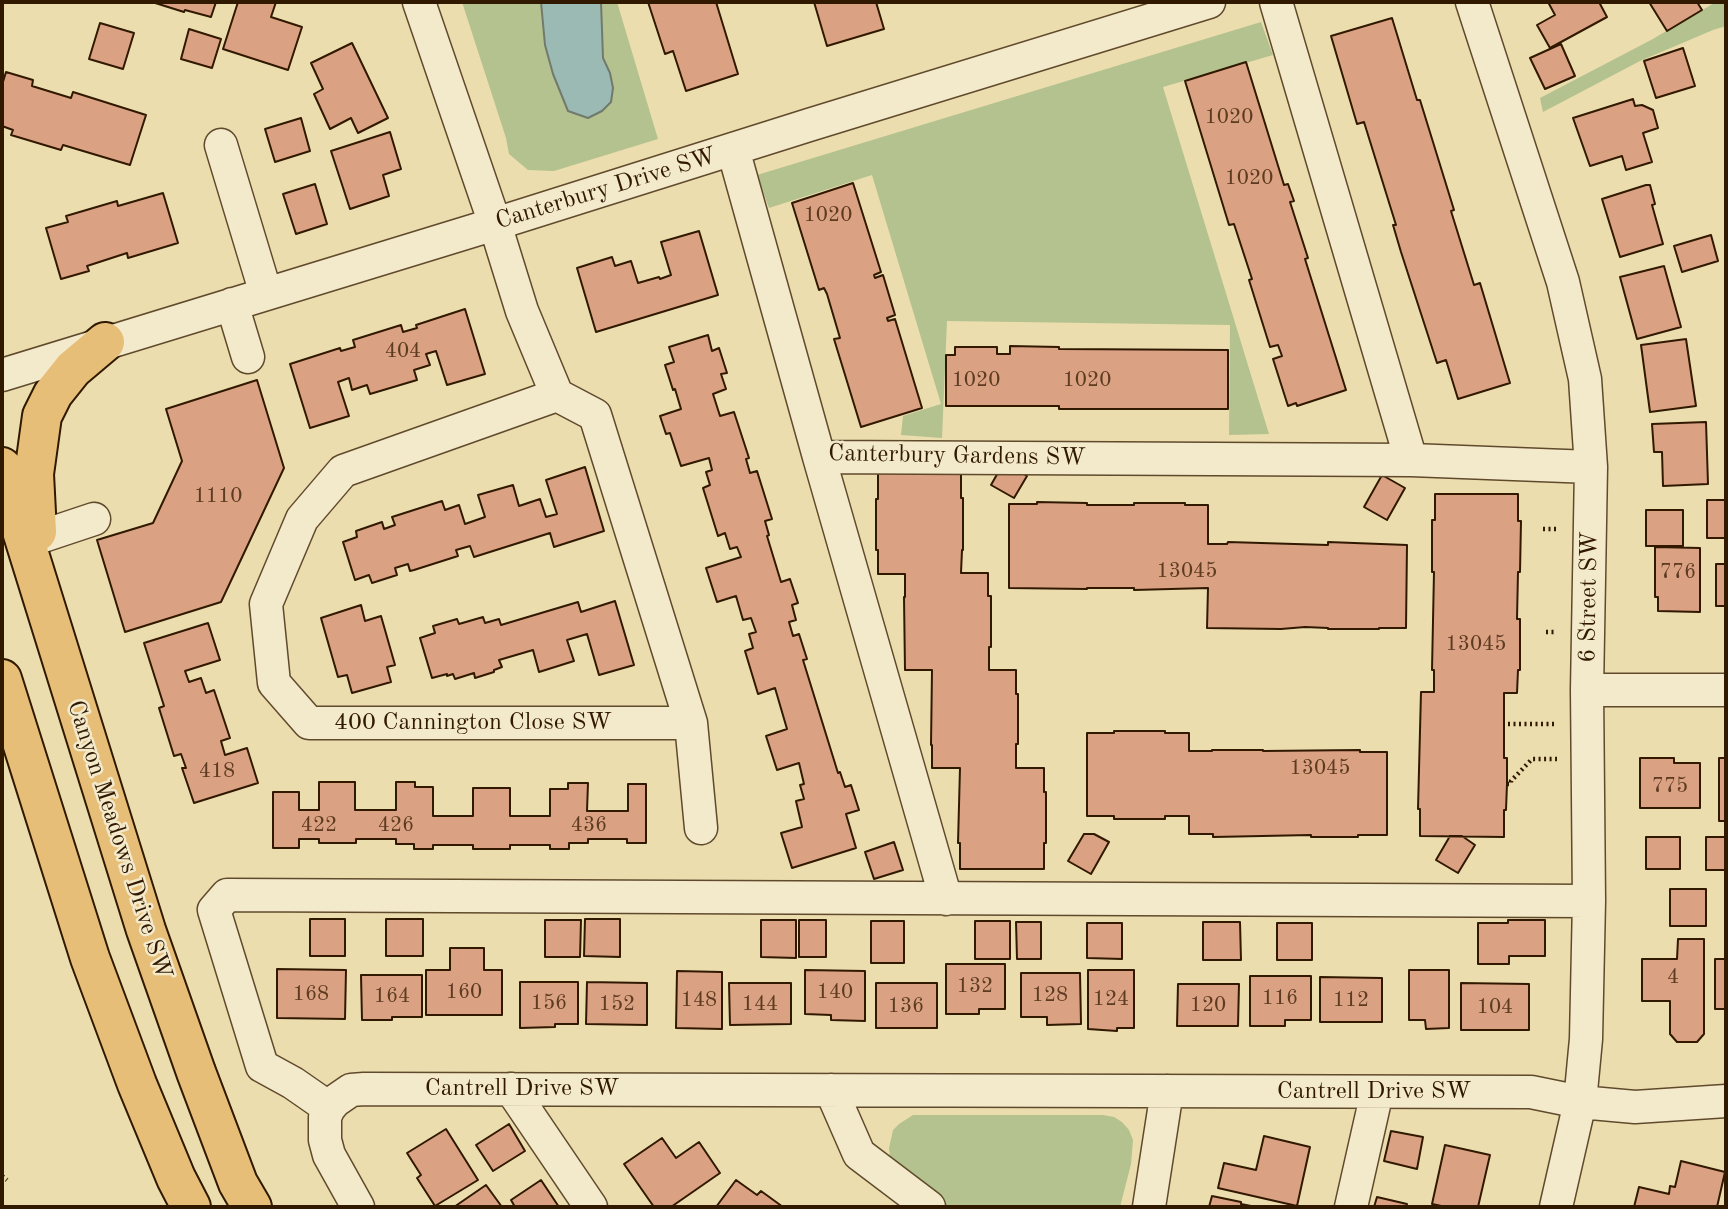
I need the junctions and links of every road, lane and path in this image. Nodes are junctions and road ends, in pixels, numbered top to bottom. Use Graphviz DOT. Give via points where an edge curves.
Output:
graph roads {
  1 [pos="419,2"];
  2 [pos="1209,2"];
  3 [pos="1276,2"];
  4 [pos="1472,2"];
  5 [pos="221,145"];
  6 [pos="733,149"];
  7 [pos="495,224"];
  8 [pos="267,294"];
  9 [pos="232,304"];
  10 [pos="105,342"];
  11 [pos="248,357"];
  12 [pos="2,375"];
  13 [pos="557,396"];
  14 [pos="819,457"];
  15 [pos="1411,460"];
  16 [pos="2,467"];
  17 [pos="1591,467"];
  18 [pos="94,519"];
  19 [pos="1543,529"];
  20 [pos="1556,529"];
  21 [pos="37,538"];
  22 [pos="41,590"];
  23 [pos="1546,632"];
  24 [pos="1556,632"];
  25 [pos="2,680"];
  26 [pos="1587,690"];
  27 [pos="1726,690"];
  28 [pos="691,723"];
  29 [pos="1508,724"];
  30 [pos="1556,724"];
  31 [pos="1556,759"];
  32 [pos="1507,784"];
  33 [pos="701,828"];
  34 [pos="946,899"];
  35 [pos="1589,901"];
  36 [pos="511,1089"];
  37 [pos="831,1090"];
  38 [pos="1167,1091"];
  39 [pos="1377,1092"];
  40 [pos="1580,1101"];
  41 [pos="1726,1101"];
  42 [pos="329,1108"];
  43 [pos="2,1176"];
  44 [pos="8,1180"];
  45 [pos="191,1207"];
  46 [pos="251,1207"];
  47 [pos="358,1207"];
  48 [pos="591,1207"];
  49 [pos="929,1207"];
  50 [pos="1149,1207"];
  51 [pos="1351,1207"];
  52 [pos="1556,1207"];
  1 -- 7 [label="street"];
  2 -- 6 [label="street, Canterbury Drive SW"];
  3 -- 15 [label="street"];
  4 -- 17 [label="street, 6 Street SW" via="1563,282 1586,379"];
  5 -- 8 [label="street"];
  6 -- 7 [label="street, Canterbury Drive SW"];
  6 -- 14 [label="street, Canterbury Gardens SW"];
  7 -- 8 [label="street, Canterbury Drive SW"];
  7 -- 13 [label="street" via="522,311"];
  8 -- 9 [label="street, Canterbury Drive SW"];
  9 -- 10 [label="street, Canterbury Drive SW"];
  9 -- 11 [label="street"];
  10 -- 12 [label="street, Canterbury Drive SW"];
  10 -- 21 [label="main road" via="73,369 42,416 34,474"];
  13 -- 28 [label="street" via="596,415"];
  13 -- 28 [label="street, 400 Cannington Close SW" via="343,471 302,519 267,604 274,682 309,723"];
  14 -- 15 [label="street, Canterbury Gardens SW"];
  14 -- 34 [label="street"];
  15 -- 17 [label="street, Canterbury Gardens SW"];
  16 -- 22 [label="main road, Canyon Meadows Drive SW"];
  17 -- 26 [label="street, 6 Street SW"];
  18 -- 21 [label="street"];
  19 -- 20 [label="path"];
  21 -- 22 [label="main road"];
  22 -- 46 [label="main road, Canyon Meadows Drive SW" via="146,930 238,1183"];
  23 -- 24 [label="path"];
  25 -- 45 [label="main road" via="90,958 137,1084"];
  26 -- 27 [label="street"];
  26 -- 35 [label="street, 6 Street SW"];
  28 -- 33 [label="street"];
  29 -- 30 [label="path"];
  31 -- 32 [label="path" via="1532,759"];
  34 -- 35 [label="street"];
  34 -- 42 [label="street" via="227,895 214,910 262,1066"];
  35 -- 40 [label="street, 6 Street SW"];
  36 -- 37 [label="street, Cantrell Drive SW"];
  36 -- 42 [label="street, Cantrell Drive SW" via="351,1090"];
  36 -- 48 [label="street"];
  37 -- 38 [label="street, Cantrell Drive SW"];
  37 -- 49 [label="street" via="859,1154"];
  38 -- 39 [label="street, Cantrell Drive SW"];
  38 -- 50 [label="street"];
  39 -- 40 [label="street, Cantrell Drive SW" via="1531,1092"];
  39 -- 51 [label="street"];
  40 -- 41 [label="street, Cantrell Drive SW" via="1635,1107"];
  40 -- 52 [label="street, 6 Street SW"];
  42 -- 47 [label="street" via="325,1117 328,1155"];
  43 -- 44 [label="path"];
}
